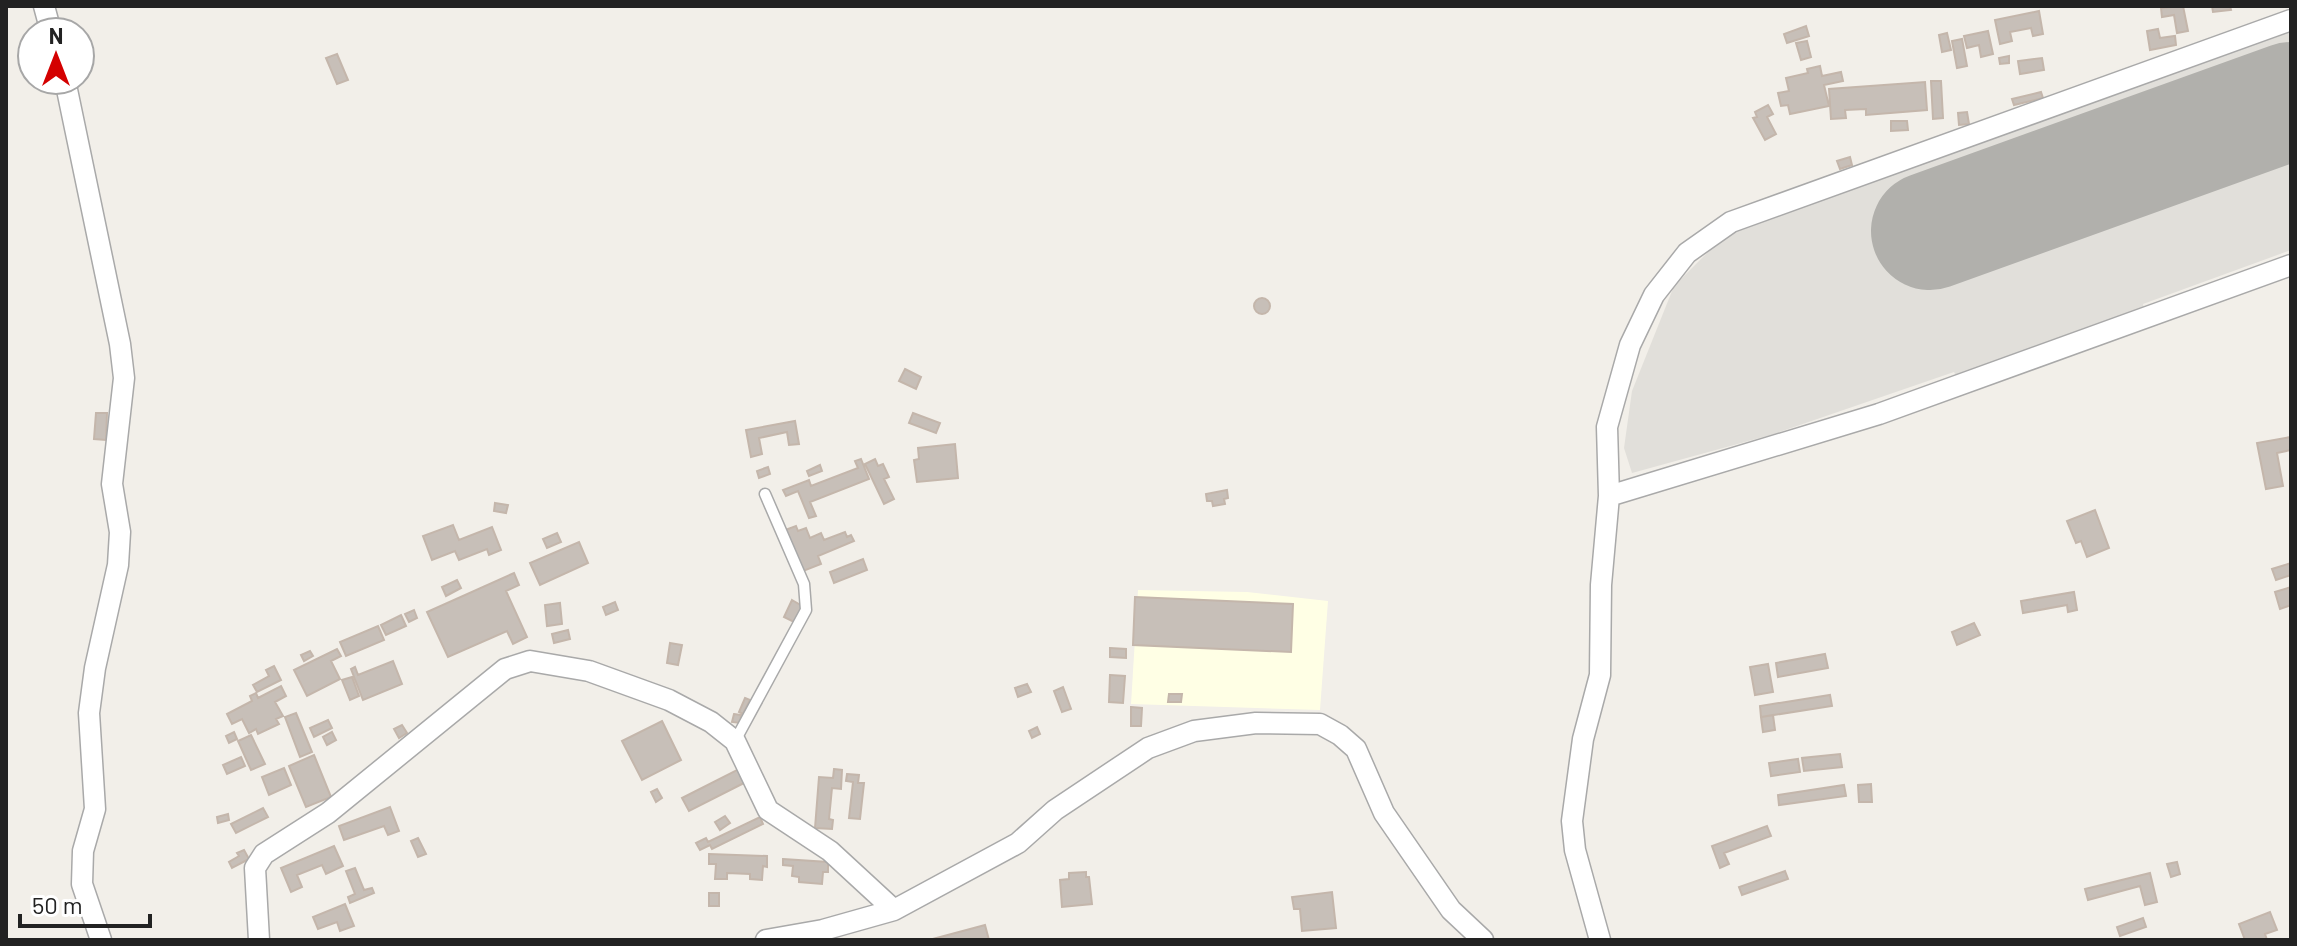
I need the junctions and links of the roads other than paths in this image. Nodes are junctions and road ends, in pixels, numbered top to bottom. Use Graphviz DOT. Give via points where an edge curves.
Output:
graph roads {
  1 [pos="2291,20"];
  2 [pos="68,96"];
  3 [pos="2291,265"];
  4 [pos="765,494"];
  5 [pos="1609,496"];
  6 [pos="735,741"];
  7 [pos="894,910"];
  8 [pos="101,940"];
  9 [pos="259,940"];
  10 [pos="766,940"];
  11 [pos="1483,940"];
  12 [pos="1600,940"];
  1 -- 5 [label="street" via="1731,222 1687,253 1654,295 1630,345 1607,427"];
  2 -- 8 [label="street" via="124,378 112,484 120,532 118,565 89,713 95,809 82,884"];
  3 -- 5 [label="street" via="1879,414"];
  4 -- 6 [label="lane" via="804,584 806,610"];
  5 -- 12 [label="street" via="1600,675 1583,739 1572,821"];
  6 -- 7 [label="street" via="768,810 830,851"];
  6 -- 9 [label="street" via="669,700 589,671 530,661 505,669 328,813 264,854 255,868"];
  7 -- 10 [label="street"];
  7 -- 11 [label="street" via="1018,843 1055,810 1148,748 1194,731 1256,723 1320,724 1356,749 1384,813 1451,910"];
}
